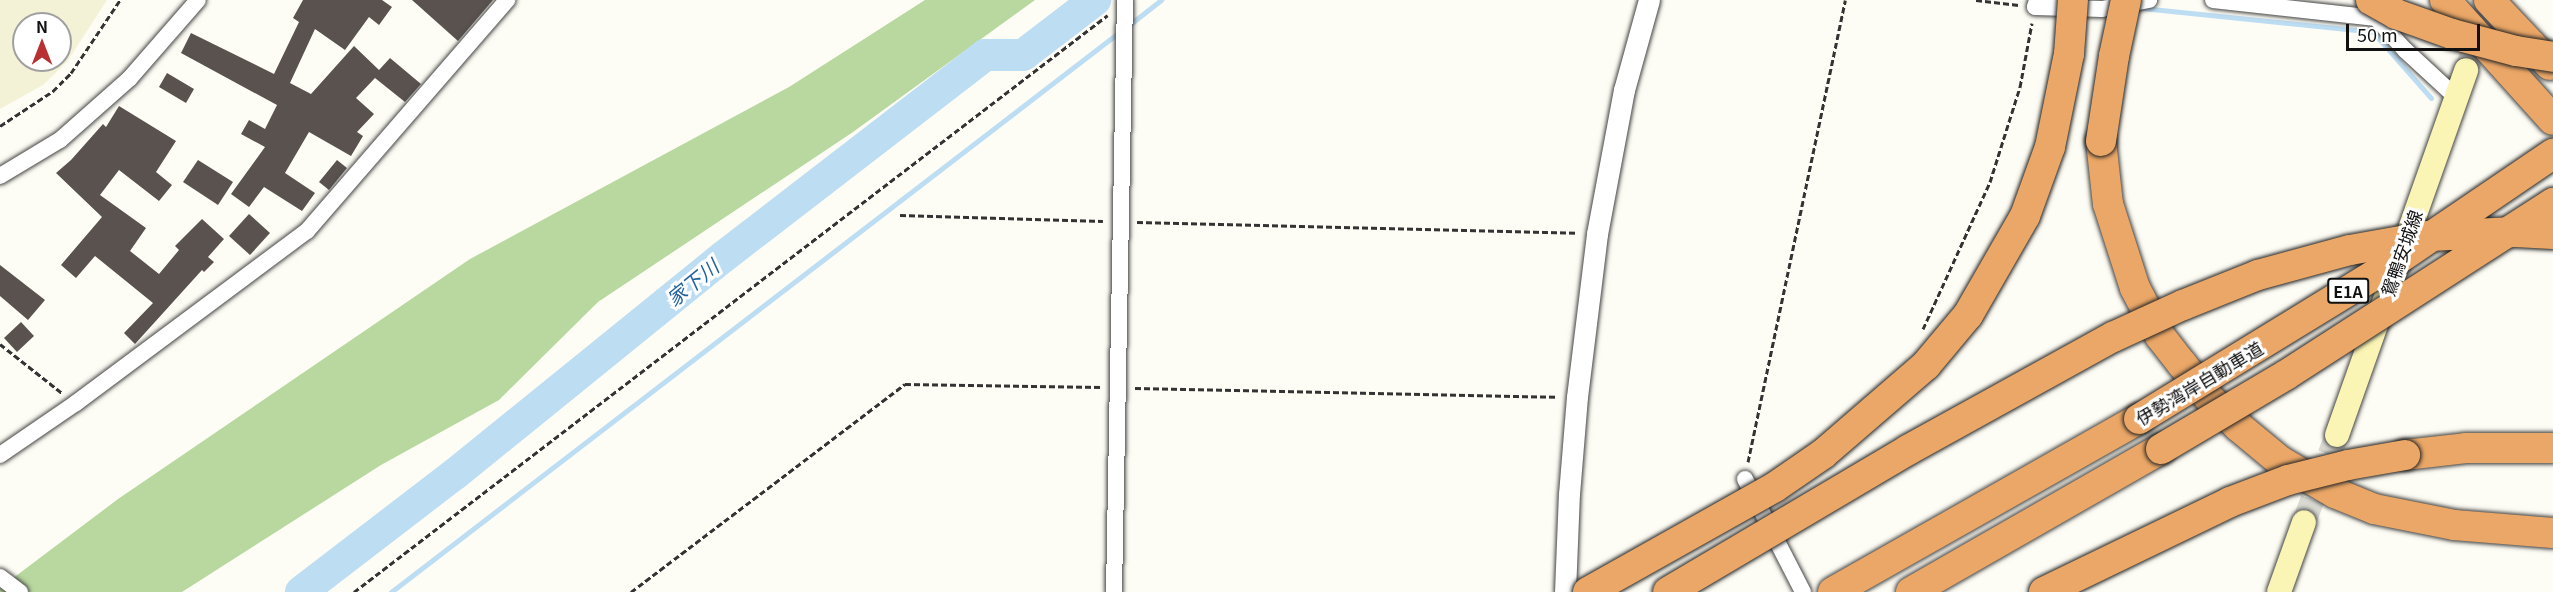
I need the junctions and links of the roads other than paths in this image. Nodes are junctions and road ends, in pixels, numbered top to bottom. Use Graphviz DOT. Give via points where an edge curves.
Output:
graph roads {
  1 [pos="198,0"];
  2 [pos="507,0"];
  3 [pos="1649,0"];
  4 [pos="2073,0"];
  5 [pos="2126,0"];
  6 [pos="2149,0"];
  7 [pos="2213,0"];
  8 [pos="2371,0"];
  9 [pos="2445,0"];
  10 [pos="2489,0"];
  11 [pos="1125,1"];
  12 [pos="2036,3"];
  13 [pos="2553,57"];
  14 [pos="2553,68"];
  15 [pos="2466,70"];
  16 [pos="2456,97"];
  17 [pos="2553,120"];
  18 [pos="2553,154"];
  19 [pos="0,176"];
  20 [pos="2553,203"];
  21 [pos="2553,234"];
  22 [pos="2337,435"];
  23 [pos="2553,448"];
  24 [pos="0,455"];
  25 [pos="1745,479"];
  26 [pos="2304,522"];
  27 [pos="2553,533"];
  28 [pos="0,577"];
  29 [pos="20,592"];
  30 [pos="1114,592"];
  31 [pos="1565,592"];
  32 [pos="1588,592"];
  33 [pos="1668,592"];
  34 [pos="1803,592"];
  35 [pos="1833,592"];
  36 [pos="1911,592"];
  37 [pos="2044,592"];
  38 [pos="2279,592"];
  1 -- 19 [label="street" via="130,78 60,140"];
  2 -- 24 [label="street" via="307,231 76,404"];
  3 -- 31 [label="street" via="1624,90 1597,234 1577,397"];
  4 -- 32 [label="highway, bridge" via="2068,64 2050,147 2025,216 1968,315 1926,365 1823,454 1775,487"];
  5 -- 27 [label="highway, bridge" via="2101,141 2108,204 2135,288 2160,336 2209,398 2289,466 2335,493 2374,509 2454,525"];
  6 -- 12 [label="street" via="2102,9"];
  7 -- 16 [label="street" via="2376,18 2404,50"];
  8 -- 13 [label="highway, bridge" via="2396,15 2452,34"];
  9 -- 17 [label="highway"];
  10 -- 14 [label="highway"];
  11 -- 30 [label="street"];
  15 -- 16 [label="main road, 鴛鴨安城線"];
  16 -- 22 [label="main road, 鴛鴨安城線"];
  18 -- 35 [label="highway, 伊勢湾岸自動車道 / E1A, bridge" via="2382,270 2139,419"];
  20 -- 36 [label="highway, 伊勢湾岸自動車道 / E1A, bridge" via="2315,357"];
  21 -- 33 [label="highway, bridge" via="2429,236 2350,250 2258,275 2183,305 2113,337 1908,450"];
  23 -- 37 [label="highway, bridge" via="2466,448 2405,455 2298,478 2229,502"];
  25 -- 34 [label="street"];
  26 -- 38 [label="main road"];
  28 -- 29 [label="street"];
}
